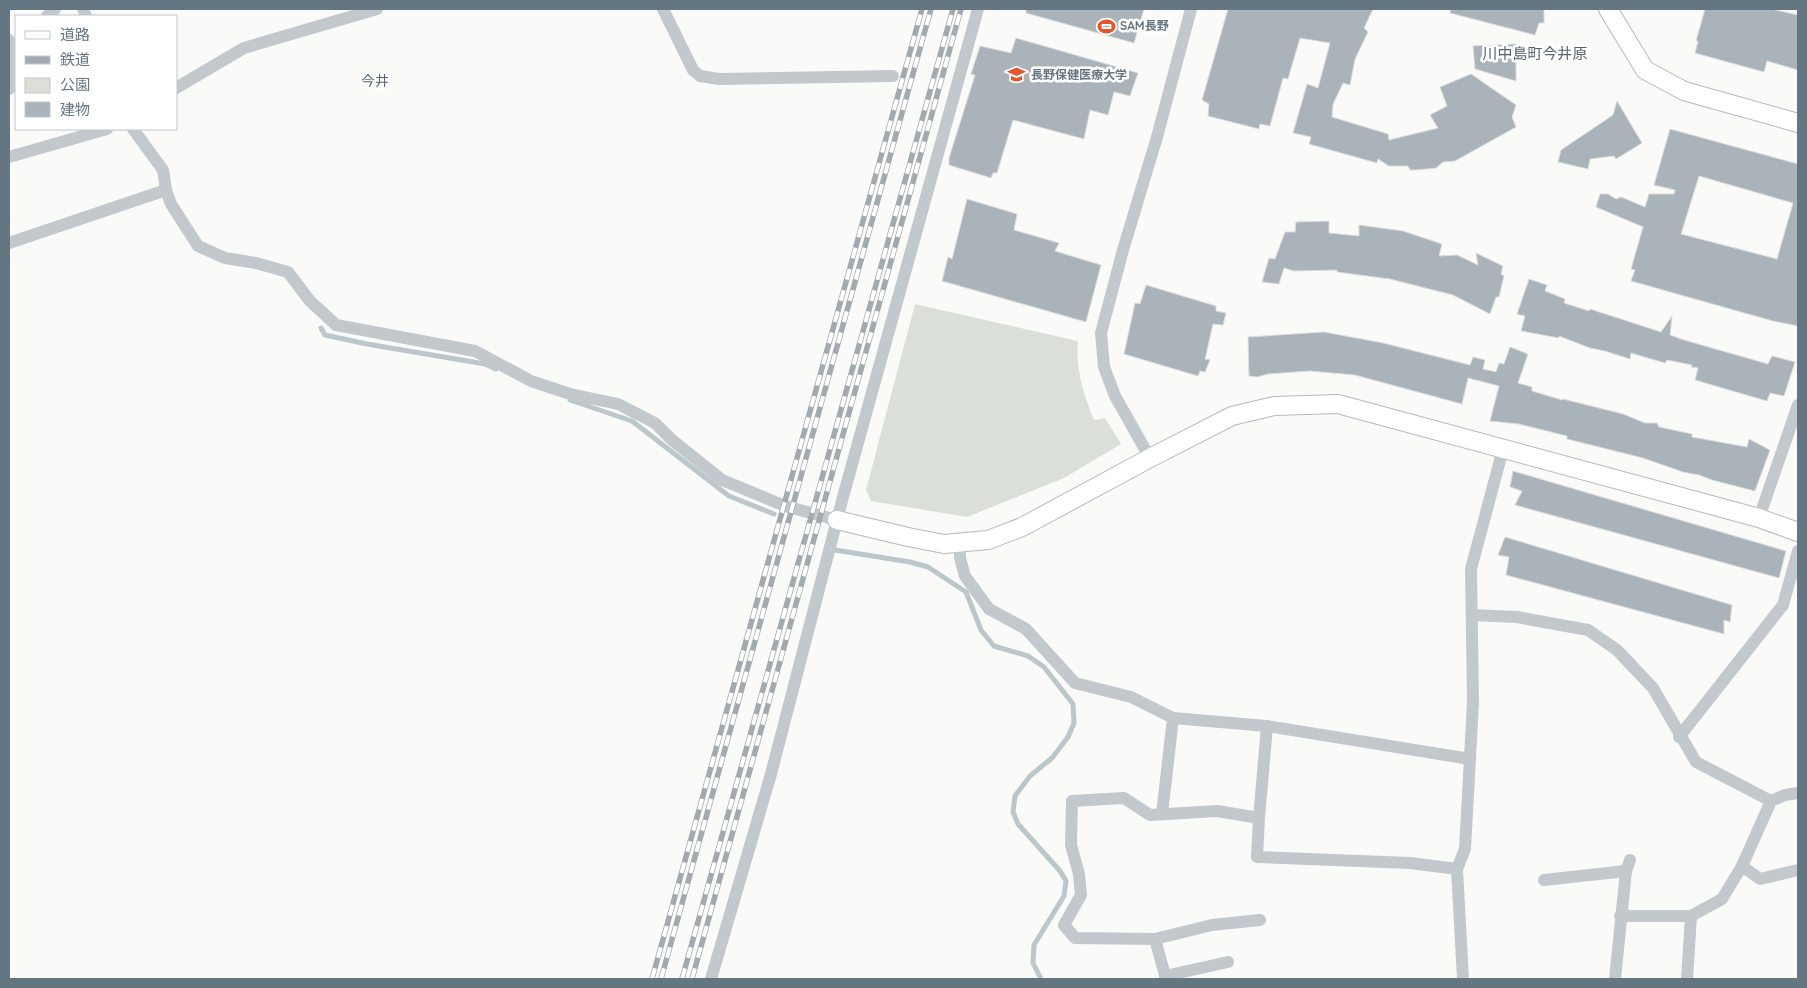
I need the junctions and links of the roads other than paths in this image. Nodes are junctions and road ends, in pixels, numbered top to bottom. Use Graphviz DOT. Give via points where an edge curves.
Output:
graph roads {
  1 [pos="377,9"];
  2 [pos="663,9"];
  3 [pos="978,9"];
  4 [pos="1192,9"];
  5 [pos="1608,9"];
  6 [pos="9,40"];
  7 [pos="15,59"];
  8 [pos="15,74"];
  9 [pos="894,76"];
  10 [pos="178,87"];
  11 [pos="9,89"];
  12 [pos="1798,123"];
  13 [pos="104,130"];
  14 [pos="134,130"];
  15 [pos="9,157"];
  16 [pos="166,190"];
  17 [pos="9,243"];
  18 [pos="1798,405"];
  19 [pos="1503,450"];
  20 [pos="1150,458"];
  21 [pos="1759,518"];
  22 [pos="837,520"];
  23 [pos="1798,532"];
  24 [pos="960,542"];
  25 [pos="1798,551"];
  26 [pos="1472,615"];
  27 [pos="1173,718"];
  28 [pos="1267,726"];
  29 [pos="1679,737"];
  30 [pos="1470,759"];
  31 [pos="1798,793"];
  32 [pos="1771,801"];
  33 [pos="1162,814"];
  34 [pos="1259,818"];
  35 [pos="1742,866"];
  36 [pos="1457,869"];
  37 [pos="1798,870"];
  38 [pos="1544,880"];
  39 [pos="1620,916"];
  40 [pos="1691,916"];
  41 [pos="1260,920"];
  42 [pos="1155,939"];
  43 [pos="1228,962"];
  44 [pos="1166,978"];
  45 [pos="711,979"];
  46 [pos="1463,979"];
  47 [pos="1615,979"];
  48 [pos="1687,979"];
  1 -- 10 [label="street" via="244,48"];
  2 -- 9 [label="street" via="693,70 700,76 719,79"];
  3 -- 22 [label="street"];
  4 -- 20 [label="street" via="1101,333 1104,367 1115,396"];
  5 -- 12 [label="street" via="1645,70 1684,91"];
  6 -- 7 [label="street"];
  8 -- 11 [label="street" via="14,85"];
  13 -- 15 [label="street"];
  14 -- 16 [label="street" via="163,170"];
  16 -- 17 [label="street"];
  16 -- 22 [label="street" via="171,204 198,246 225,258 288,272 310,301 336,325 475,351 531,381 570,394 618,404 655,423 722,480 785,506"];
  18 -- 21 [label="street"];
  19 -- 20 [label="street" via="1338,404 1274,406 1232,416"];
  19 -- 21 [label="street"];
  19 -- 26 [label="street" via="1471,569"];
  20 -- 24 [label="street" via="1022,527 988,540"];
  21 -- 23 [label="street"];
  22 -- 24 [label="street" via="944,544"];
  22 -- 45 [label="street" via="771,774"];
  24 -- 27 [label="street" via="965,576 988,609 1026,629 1074,683 1131,697"];
  25 -- 29 [label="street" via="1783,605"];
  26 -- 29 [label="street" via="1517,617 1588,630 1617,650 1653,688"];
  26 -- 30 [label="street"];
  27 -- 28 [label="street"];
  27 -- 33 [label="street"];
  28 -- 30 [label="street"];
  28 -- 34 [label="street"];
  29 -- 32 [label="street" via="1696,762"];
  30 -- 36 [label="street" via="1465,849"];
  31 -- 32 [label="street"];
  32 -- 35 [label="street"];
  33 -- 34 [label="street" via="1217,811"];
  33 -- 42 [label="street" via="1150,815 1124,798 1072,801 1071,845 1081,895 1064,925 1075,938"];
  34 -- 36 [label="street" via="1257,858 1410,863"];
  35 -- 37 [label="street" via="1760,879"];
  35 -- 40 [label="street" via="1722,899"];
  36 -- 46 [label="street"];
  38 -- 39 [label="street" via="1628,865"];
  39 -- 40 [label="street"];
  39 -- 47 [label="street"];
  40 -- 48 [label="street"];
  41 -- 42 [label="street" via="1212,925"];
  42 -- 44 [label="street"];
  43 -- 44 [label="street"];
}
